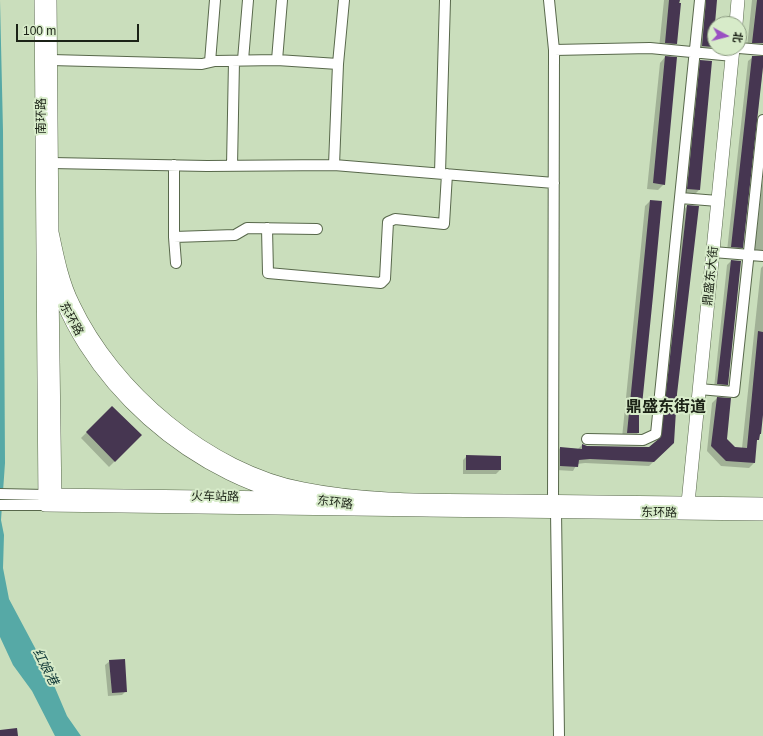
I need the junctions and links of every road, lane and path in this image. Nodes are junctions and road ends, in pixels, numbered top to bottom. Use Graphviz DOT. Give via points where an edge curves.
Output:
graph roads {
  1 [pos="41,0"];
  2 [pos="50,0"];
  3 [pos="215,0"];
  4 [pos="248,0"];
  5 [pos="282,0"];
  6 [pos="344,0"];
  7 [pos="445,0"];
  8 [pos="549,0"];
  9 [pos="700,0"];
  10 [pos="738,0"];
  11 [pos="737,16"];
  12 [pos="554,50"];
  13 [pos="763,50"];
  14 [pos="747,51"];
  15 [pos="695,52"];
  16 [pos="707,52"];
  17 [pos="734,56"];
  18 [pos="51,60"];
  19 [pos="277,60"];
  20 [pos="239,61"];
  21 [pos="210,62"];
  22 [pos="338,64"];
  23 [pos="763,120"];
  24 [pos="52,163"];
  25 [pos="334,165"];
  26 [pos="174,166"];
  27 [pos="232,166"];
  28 [pos="760,168"];
  29 [pos="444,174"];
  30 [pos="554,183"];
  31 [pos="680,198"];
  32 [pos="718,201"];
  33 [pos="267,228"];
  34 [pos="317,229"];
  35 [pos="47,232"];
  36 [pos="174,237"];
  37 [pos="713,252"];
  38 [pos="749,255"];
  39 [pos="763,256"];
  40 [pos="176,263"];
  41 [pos="52,275"];
  42 [pos="699,389"];
  43 [pos="587,439"];
  44 [pos="3,494"];
  45 [pos="298,498"];
  46 [pos="50,500"];
  47 [pos="688,503"];
  48 [pos="763,504"];
  49 [pos="3,505"];
  50 [pos="431,505"];
  51 [pos="554,507"];
  52 [pos="763,514"];
  53 [pos="559,736"];
  1 -- 35 [label="main road, 南环路"];
  2 -- 18 [label="main road, 南环路"];
  3 -- 21 [label="street"];
  4 -- 20 [label="street"];
  5 -- 19 [label="street"];
  6 -- 22 [label="street"];
  7 -- 29 [label="street"];
  8 -- 12 [label="street"];
  9 -- 15 [label="street"];
  10 -- 11 [label="main road"];
  12 -- 15 [label="street" via="650,48"];
  12 -- 30 [label="street"];
  13 -- 14 [label="street"];
  15 -- 16 [label="street"];
  15 -- 31 [label="street"];
  17 -- 32 [label="main road, 鼎盛东大街"];
  18 -- 21 [label="street" via="202,64"];
  18 -- 24 [label="main road, 南环路"];
  19 -- 20 [label="street"];
  19 -- 22 [label="street"];
  20 -- 21 [label="street"];
  20 -- 27 [label="street"];
  22 -- 25 [label="street"];
  23 -- 28 [label="street"];
  24 -- 26 [label="street"];
  24 -- 35 [label="main road, 南环路"];
  25 -- 27 [label="street"];
  25 -- 29 [label="street"];
  26 -- 27 [label="street"];
  26 -- 36 [label="street"];
  28 -- 38 [label="street"];
  29 -- 30 [label="street"];
  29 -- 33 [label="street" via="444,224 395,219 388,222 384,279 381,283 268,273"];
  30 -- 51 [label="street"];
  31 -- 32 [label="street"];
  31 -- 43 [label="street" via="656,434 643,440"];
  32 -- 37 [label="main road, 鼎盛东大街"];
  33 -- 34 [label="street"];
  33 -- 36 [label="street" via="247,228 235,235"];
  35 -- 41 [label="main road, 东环路"];
  35 -- 46 [label="main road"];
  35 -- 50 [label="main road, 东环路" via="68,294 88,331 138,395 174,428 209,452 242,470 279,483 302,489"];
  36 -- 40 [label="street"];
  37 -- 38 [label="street"];
  37 -- 42 [label="main road, 鼎盛东大街"];
  38 -- 39 [label="street"];
  38 -- 42 [label="street" via="734,392"];
  41 -- 45 [label="main road, 东环路" via="63,306 80,337 118,388 147,419 204,460 238,479"];
  41 -- 46 [label="main road"];
  42 -- 47 [label="main road, 鼎盛东大街"];
  44 -- 46 [label="street, 火车站路"];
  45 -- 46 [label="main road, 火车站路"];
  45 -- 50 [label="main road, 火车站路"];
  46 -- 49 [label="street, 火车站路"];
  46 -- 50 [label="main road, 火车站路"];
  47 -- 48 [label="main road, 东环路"];
  47 -- 51 [label="main road, 东环路"];
  50 -- 51 [label="main road, 东环路"];
  51 -- 52 [label="main road, 东环路"];
  51 -- 53 [label="street"];
}
